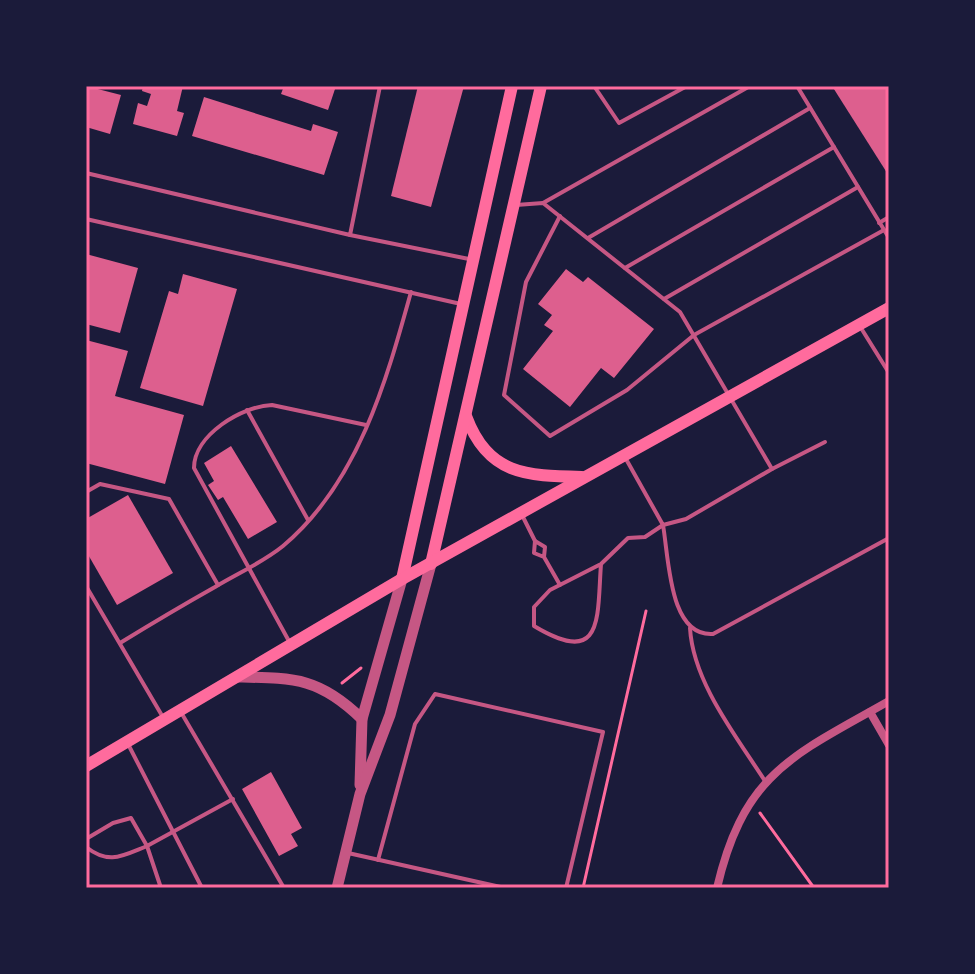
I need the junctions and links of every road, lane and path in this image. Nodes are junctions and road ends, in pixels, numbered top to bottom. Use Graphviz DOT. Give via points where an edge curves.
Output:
graph roads {
  1 [pos="380,86"];
  2 [pos="512,86"];
  3 [pos="541,86"];
  4 [pos="594,86"];
  5 [pos="687,86"];
  6 [pos="750,86"];
  7 [pos="797,86"];
  8 [pos="810,108"];
  9 [pos="834,147"];
  10 [pos="86,173"];
  11 [pos="858,187"];
  12 [pos="487,200"];
  13 [pos="543,203"];
  14 [pos="514,205"];
  15 [pos="560,216"];
  16 [pos="889,217"];
  17 [pos="86,219"];
  18 [pos="879,223"];
  19 [pos="884,230"];
  20 [pos="350,235"];
  21 [pos="587,238"];
  22 [pos="889,238"];
  23 [pos="473,260"];
  24 [pos="625,268"];
  25 [pos="411,292"];
  26 [pos="664,299"];
  27 [pos="464,304"];
  28 [pos="889,308"];
  29 [pos="859,324"];
  30 [pos="694,335"];
  31 [pos="889,373"];
  32 [pos="730,397"];
  33 [pos="247,410"];
  34 [pos="466,415"];
  35 [pos="366,425"];
  36 [pos="825,442"];
  37 [pos="624,456"];
  38 [pos="772,469"];
  39 [pos="586,477"];
  40 [pos="86,492"];
  41 [pos="522,513"];
  42 [pos="308,520"];
  43 [pos="663,525"];
  44 [pos="889,538"];
  45 [pos="535,541"];
  46 [pos="544,557"];
  47 [pos="431,564"];
  48 [pos="601,564"];
  49 [pos="250,568"];
  50 [pos="402,579"];
  51 [pos="218,585"];
  52 [pos="560,585"];
  53 [pos="86,586"];
  54 [pos="646,611"];
  55 [pos="690,628"];
  56 [pos="120,643"];
  57 [pos="291,645"];
  58 [pos="365,665"];
  59 [pos="237,677"];
  60 [pos="342,683"];
  61 [pos="889,701"];
  62 [pos="180,711"];
  63 [pos="870,712"];
  64 [pos="362,719"];
  65 [pos="165,720"];
  66 [pos="127,742"];
  67 [pos="889,745"];
  68 [pos="86,766"];
  69 [pos="765,781"];
  70 [pos="360,794"];
  71 [pos="233,799"];
  72 [pos="750,800"];
  73 [pos="173,834"];
  74 [pos="86,839"];
  75 [pos="147,846"];
  76 [pos="86,847"];
  77 [pos="345,853"];
  78 [pos="378,860"];
  79 [pos="161,888"];
  80 [pos="202,888"];
  81 [pos="284,888"];
  82 [pos="337,888"];
  83 [pos="505,888"];
  84 [pos="566,888"];
  85 [pos="583,888"];
  86 [pos="717,888"];
  87 [pos="814,888"];
  1 -- 20 [label="lane"];
  2 -- 12 [label="main road"];
  3 -- 14 [label="main road"];
  4 -- 5 [label="lane" via="619,123"];
  6 -- 13 [label="lane"];
  7 -- 8 [label="lane"];
  8 -- 9 [label="lane"];
  8 -- 21 [label="lane"];
  9 -- 11 [label="lane"];
  9 -- 24 [label="lane"];
  10 -- 20 [label="lane"];
  11 -- 18 [label="lane"];
  11 -- 26 [label="lane"];
  12 -- 14 [label="main road"];
  12 -- 23 [label="main road"];
  13 -- 14 [label="lane"];
  13 -- 15 [label="lane"];
  14 -- 34 [label="main road"];
  15 -- 21 [label="lane"];
  15 -- 30 [label="lane" via="526,282 504,395 550,436 627,390"];
  16 -- 18 [label="lane"];
  17 -- 25 [label="lane"];
  18 -- 19 [label="lane"];
  19 -- 22 [label="lane"];
  19 -- 30 [label="lane"];
  20 -- 23 [label="lane"];
  21 -- 24 [label="lane"];
  23 -- 27 [label="main road"];
  24 -- 26 [label="lane"];
  25 -- 27 [label="lane"];
  25 -- 35 [label="lane"];
  26 -- 30 [label="lane"];
  27 -- 50 [label="main road"];
  28 -- 29 [label="main road"];
  29 -- 31 [label="lane"];
  29 -- 32 [label="main road"];
  30 -- 32 [label="lane"];
  32 -- 37 [label="main road"];
  32 -- 38 [label="lane"];
  33 -- 35 [label="lane" via="272,405"];
  33 -- 42 [label="lane"];
  33 -- 49 [label="lane" via="207,437 194,455 194,468"];
  34 -- 39 [label="main road" via="475,441 499,463 528,476"];
  34 -- 47 [label="main road"];
  35 -- 42 [label="lane" via="350,463"];
  36 -- 38 [label="lane"];
  37 -- 39 [label="main road"];
  37 -- 43 [label="lane"];
  38 -- 43 [label="lane" via="686,519"];
  39 -- 41 [label="main road"];
  40 -- 51 [label="lane" via="100,484 169,499"];
  41 -- 45 [label="lane"];
  41 -- 47 [label="main road"];
  42 -- 49 [label="lane" via="283,546"];
  43 -- 48 [label="lane" via="645,537 628,538"];
  43 -- 55 [label="lane" via="679,613"];
  44 -- 55 [label="lane" via="713,634"];
  45 -- 46 [label="lane" via="545,547"];
  45 -- 46 [label="lane" via="534,553"];
  46 -- 52 [label="lane"];
  47 -- 50 [label="main road"];
  47 -- 70 [label="street" via="390,715"];
  48 -- 52 [label="lane"];
  48 -- 52 [label="lane" via="597,615 583,643 560,641 534,626 534,607"];
  49 -- 51 [label="lane"];
  49 -- 57 [label="lane"];
  50 -- 57 [label="main road"];
  50 -- 64 [label="street"];
  51 -- 56 [label="lane"];
  53 -- 56 [label="lane"];
  54 -- 85 [label="path"];
  55 -- 69 [label="lane" via="691,650 701,673"];
  56 -- 65 [label="lane"];
  57 -- 59 [label="main road"];
  58 -- 60 [label="path"];
  59 -- 62 [label="main road"];
  59 -- 64 [label="street" via="294,678 322,688"];
  61 -- 63 [label="street"];
  62 -- 65 [label="main road"];
  62 -- 71 [label="lane"];
  63 -- 67 [label="street"];
  63 -- 69 [label="street" via="801,750"];
  64 -- 70 [label="street"];
  65 -- 66 [label="main road"];
  66 -- 68 [label="main road"];
  66 -- 73 [label="lane"];
  69 -- 72 [label="street"];
  70 -- 77 [label="street"];
  71 -- 73 [label="lane"];
  71 -- 81 [label="lane"];
  72 -- 86 [label="street" via="732,834"];
  72 -- 87 [label="path"];
  73 -- 75 [label="lane"];
  73 -- 80 [label="lane"];
  74 -- 75 [label="lane" via="131,818"];
  75 -- 76 [label="lane" via="113,860 99,858"];
  75 -- 79 [label="lane"];
  77 -- 78 [label="lane"];
  77 -- 82 [label="street"];
  78 -- 83 [label="lane"];
  78 -- 84 [label="lane" via="415,724 435,694 603,732"];
}
